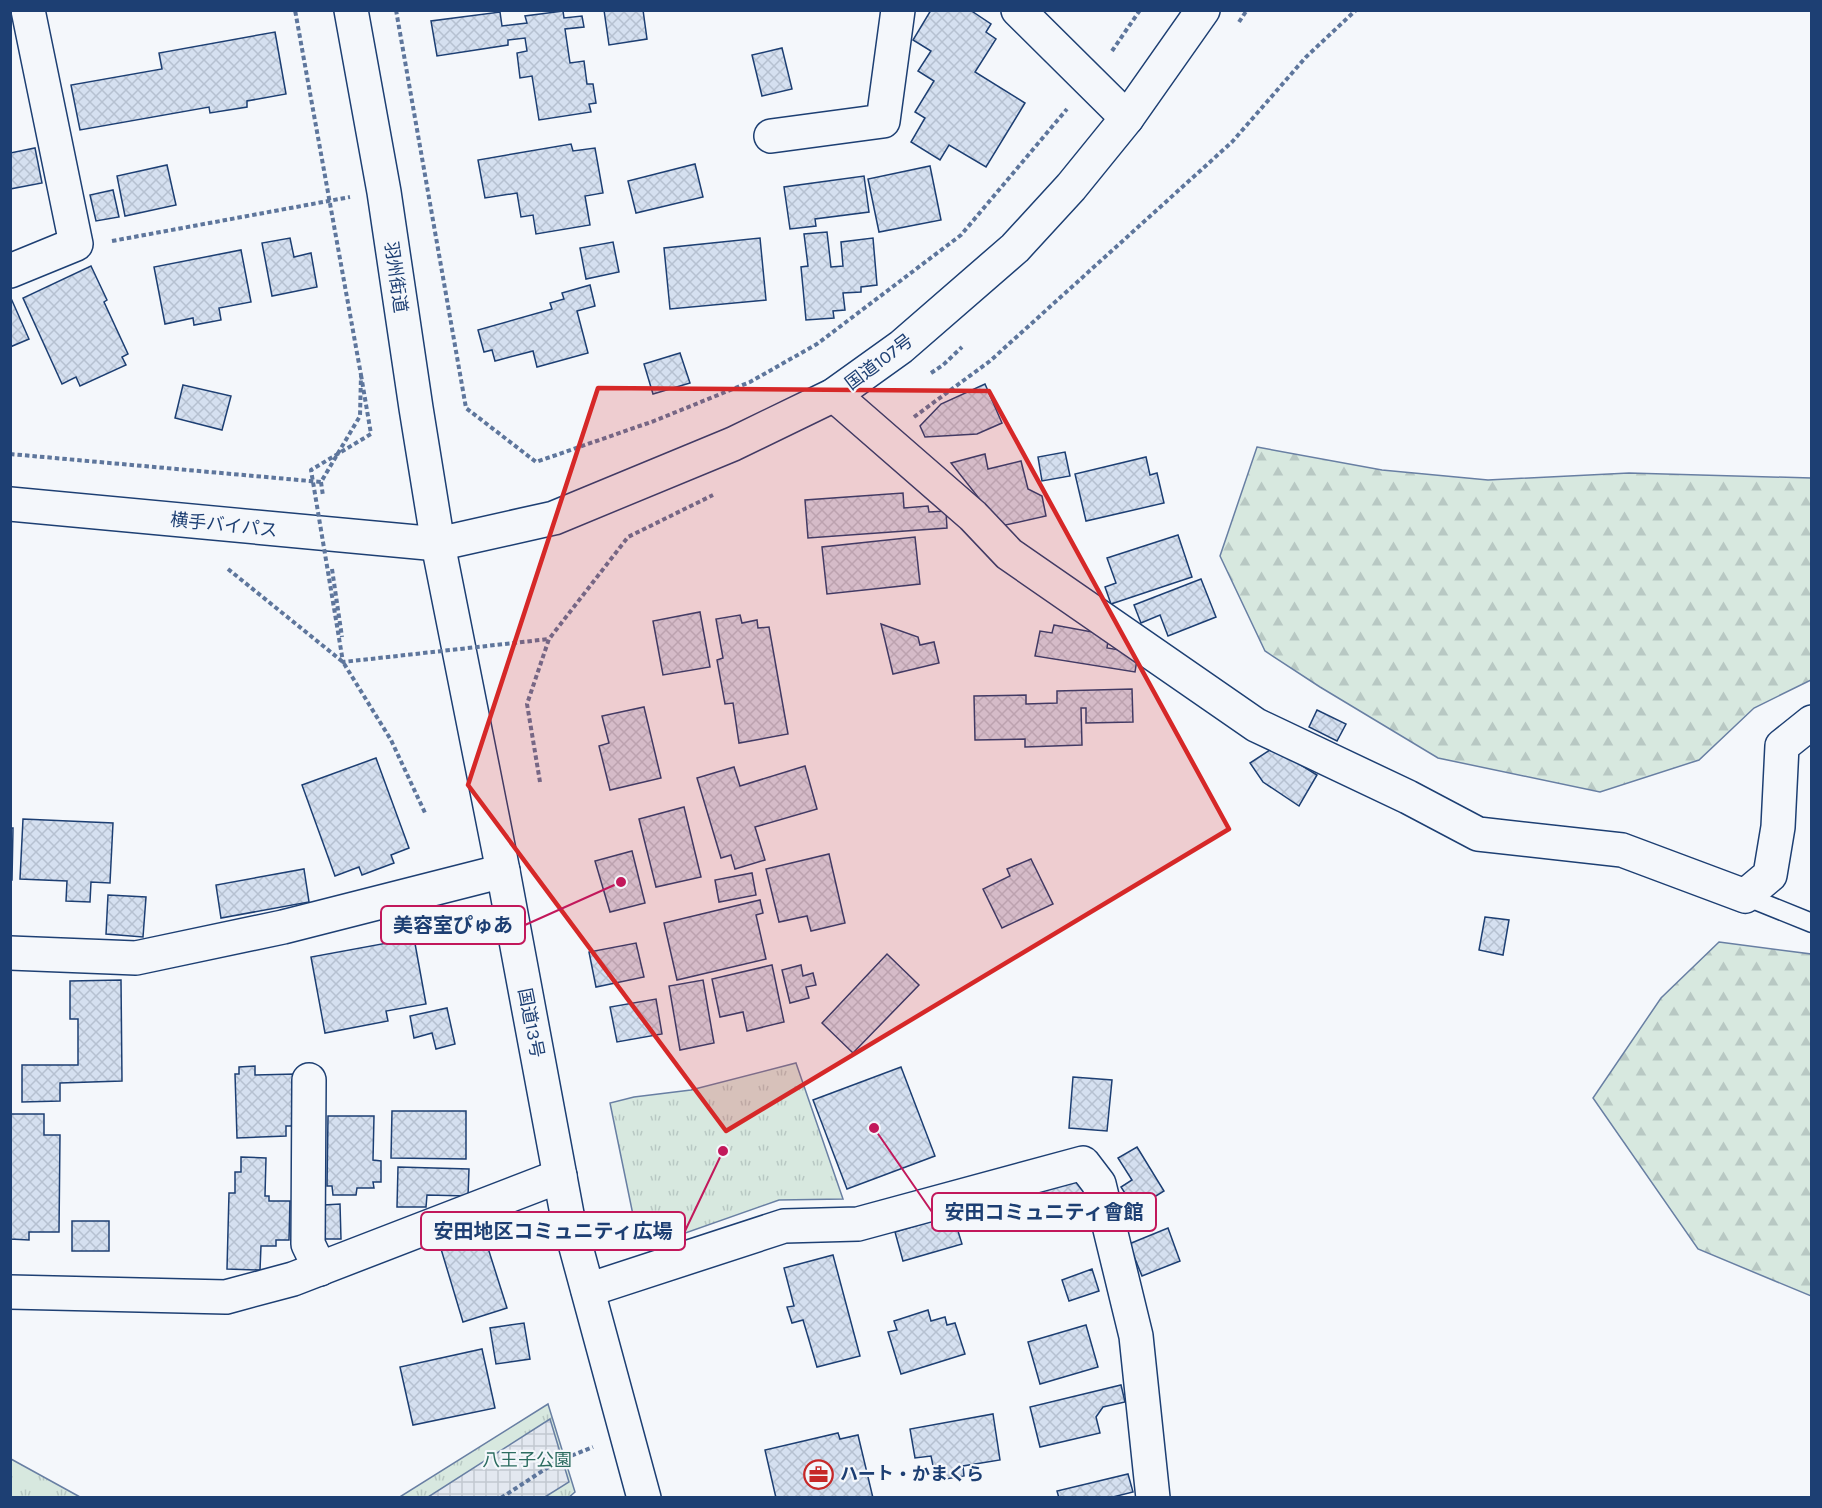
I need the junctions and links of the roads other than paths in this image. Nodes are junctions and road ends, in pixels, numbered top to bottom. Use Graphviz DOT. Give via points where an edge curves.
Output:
graph roads {
  1 [pos="28,10"];
  2 [pos="351,10"];
  3 [pos="898,10"];
  4 [pos="1018,10"];
  5 [pos="1203,10"];
  6 [pos="1128,117"];
  7 [pos="771,136"];
  8 [pos="10,271"];
  9 [pos="834,395"];
  10 [pos="10,504"];
  11 [pos="438,544"];
  12 [pos="1812,723"];
  13 [pos="503,871"];
  14 [pos="1745,896"];
  15 [pos="1812,923"];
  16 [pos="10,953"];
  17 [pos="309,1080"];
  18 [pos="560,1176"];
  19 [pos="320,1269"];
  20 [pos="588,1290"];
  21 [pos="10,1292"];
  22 [pos="644,1497"];
  23 [pos="1153,1497"];
  1 -- 8 [label="main road" via="76,244"];
  2 -- 11 [label="main road, 羽州街道" via="384,192"];
  3 -- 7 [label="main road" via="883,121"];
  4 -- 6 [label="main road"];
  5 -- 6 [label="main road, 国道107号"];
  6 -- 9 [label="main road, 国道107号" via="1015,248 901,347"];
  9 -- 11 [label="main road, 国道107号" via="733,444 554,518"];
  9 -- 14 [label="main road" via="973,516 1009,554 1256,725 1478,834 1622,850"];
  10 -- 11 [label="main road, 横手バイパス"];
  11 -- 13 [label="main road, 国道13号"];
  12 -- 14 [label="main road" via="1782,746 1778,827 1770,875"];
  13 -- 16 [label="main road" via="283,927 136,958"];
  13 -- 18 [label="main road, 国道13号"];
  14 -- 15 [label="lane"];
  17 -- 19 [label="main road" via="308,1244"];
  18 -- 19 [label="main road"];
  18 -- 20 [label="main road, 国道13号"];
  19 -- 21 [label="main road" via="226,1297"];
  20 -- 22 [label="main road, 国道13号"];
  20 -- 23 [label="main road" via="784,1226 858,1224 1083,1163 1099,1184 1136,1336"];
}
